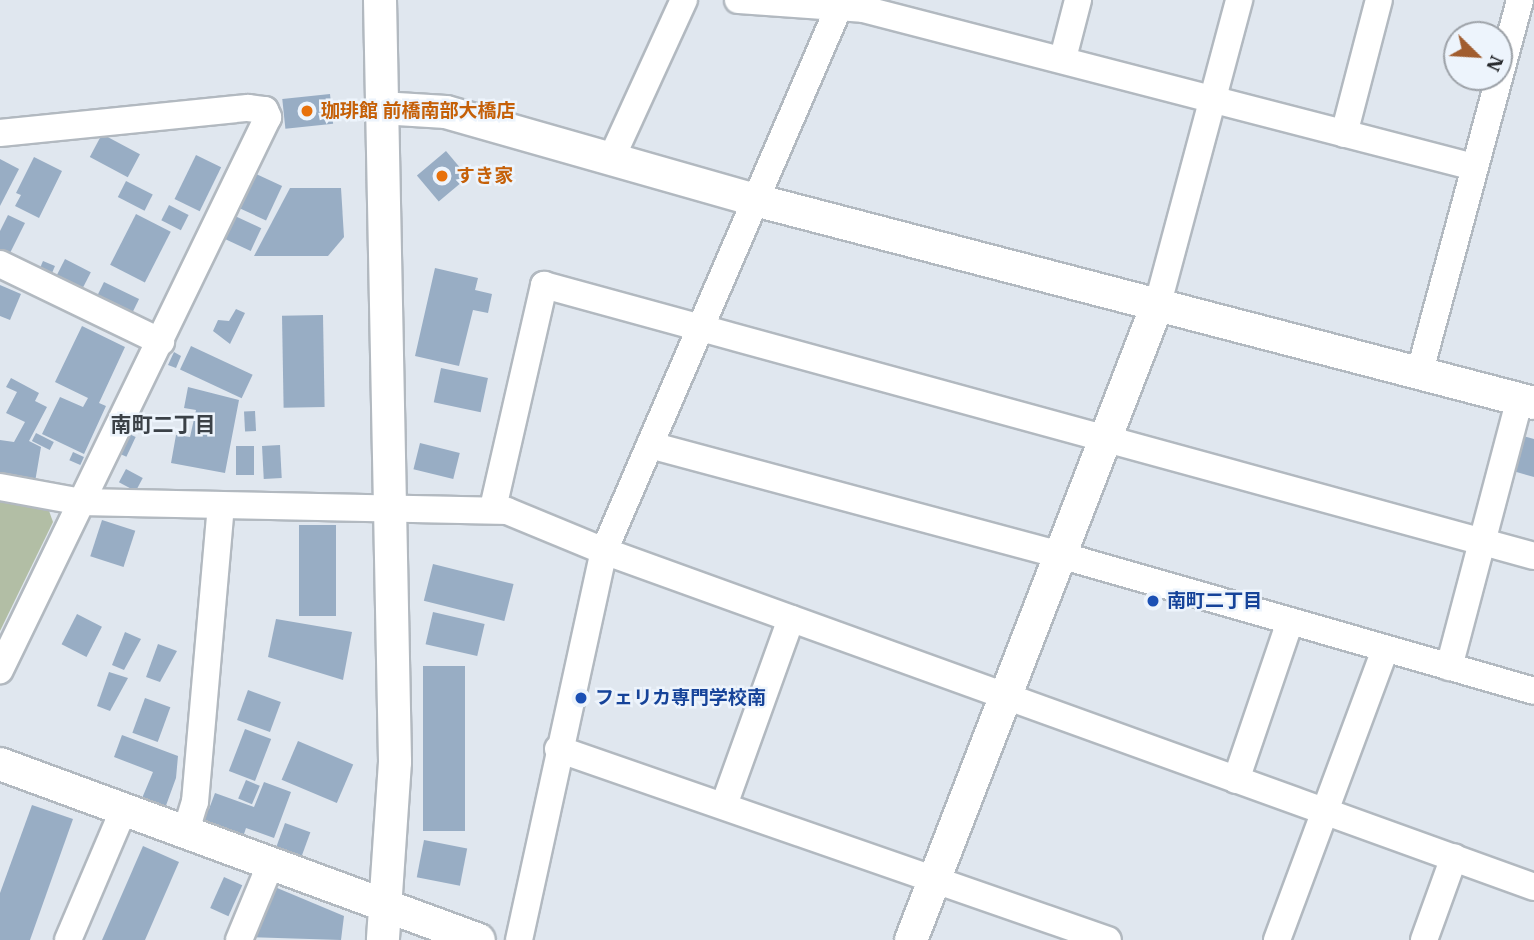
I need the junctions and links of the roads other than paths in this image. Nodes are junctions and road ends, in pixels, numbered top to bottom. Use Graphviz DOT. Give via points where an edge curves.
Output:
graph roads {
  1 [pos="684,0"];
  2 [pos="738,0"];
  3 [pos="1078,0"];
  4 [pos="1239,0"];
  5 [pos="1379,0"];
  6 [pos="1520,0"];
  7 [pos="841,2"];
  8 [pos="381,14"];
  9 [pos="1063,58"];
  10 [pos="1214,97"];
  11 [pos="381,108"];
  12 [pos="0,133"];
  13 [pos="1344,134"];
  14 [pos="612,157"];
  15 [pos="1474,167"];
  16 [pos="754,200"];
  17 [pos="0,264"];
  18 [pos="1158,303"];
  19 [pos="698,330"];
  20 [pos="161,342"];
  21 [pos="1420,371"];
  22 [pos="1527,401"];
  23 [pos="1106,438"];
  24 [pos="650,445"];
  25 [pos="0,486"];
  26 [pos="82,502"];
  27 [pos="221,505"];
  28 [pos="493,508"];
  29 [pos="390,509"];
  30 [pos="1480,542"];
  31 [pos="604,551"];
  32 [pos="1060,555"];
  33 [pos="1534,556"];
  34 [pos="790,618"];
  35 [pos="1290,621"];
  36 [pos="1385,649"];
  37 [pos="1449,667"];
  38 [pos="0,670"];
  39 [pos="1534,691"];
  40 [pos="1005,697"];
  41 [pos="558,749"];
  42 [pos="0,764"];
  43 [pos="1236,780"];
  44 [pos="724,805"];
  45 [pos="123,811"];
  46 [pos="1325,813"];
  47 [pos="185,834"];
  48 [pos="1454,857"];
  49 [pos="270,865"];
  50 [pos="934,881"];
  51 [pos="1534,887"];
  52 [pos="387,906"];
  53 [pos="68,940"];
  54 [pos="239,940"];
  55 [pos="383,940"];
  56 [pos="479,940"];
  57 [pos="519,940"];
  58 [pos="911,940"];
  59 [pos="1108,940"];
  60 [pos="1277,940"];
  61 [pos="1424,940"];
  1 -- 14 [label="street"];
  2 -- 7 [label="street"];
  3 -- 9 [label="street"];
  4 -- 10 [label="street"];
  5 -- 13 [label="street"];
  6 -- 15 [label="street"];
  7 -- 9 [label="street"];
  7 -- 16 [label="street"];
  8 -- 11 [label="street"];
  9 -- 10 [label="street"];
  10 -- 13 [label="street"];
  10 -- 18 [label="street"];
  11 -- 14 [label="street" via="446,111"];
  11 -- 29 [label="street"];
  12 -- 20 [label="street" via="248,108 268,112 265,127"];
  13 -- 15 [label="street"];
  14 -- 16 [label="street"];
  15 -- 21 [label="street"];
  16 -- 18 [label="street"];
  16 -- 19 [label="street"];
  17 -- 20 [label="street"];
  18 -- 21 [label="street"];
  18 -- 23 [label="street"];
  19 -- 23 [label="street"];
  19 -- 24 [label="street"];
  19 -- 28 [label="street" via="544,285"];
  20 -- 26 [label="street"];
  21 -- 22 [label="street"];
  22 -- 30 [label="street"];
  23 -- 30 [label="street"];
  23 -- 32 [label="street"];
  24 -- 31 [label="street"];
  24 -- 32 [label="street"];
  25 -- 26 [label="street"];
  26 -- 27 [label="street"];
  26 -- 38 [label="street"];
  27 -- 29 [label="street"];
  27 -- 47 [label="street" via="195,802"];
  28 -- 29 [label="street"];
  28 -- 31 [label="street"];
  29 -- 52 [label="street" via="395,762"];
  30 -- 33 [label="street"];
  30 -- 37 [label="street"];
  31 -- 34 [label="street"];
  31 -- 41 [label="street"];
  32 -- 35 [label="street"];
  32 -- 40 [label="street"];
  34 -- 40 [label="street"];
  34 -- 44 [label="street"];
  35 -- 36 [label="street"];
  35 -- 43 [label="street"];
  36 -- 37 [label="street"];
  36 -- 46 [label="street"];
  37 -- 39 [label="street"];
  40 -- 43 [label="street"];
  40 -- 50 [label="street"];
  41 -- 44 [label="street"];
  41 -- 57 [label="street"];
  42 -- 45 [label="street"];
  43 -- 46 [label="street"];
  44 -- 50 [label="street"];
  45 -- 47 [label="street"];
  45 -- 53 [label="street"];
  46 -- 48 [label="street"];
  46 -- 60 [label="street"];
  47 -- 49 [label="street"];
  48 -- 51 [label="street"];
  48 -- 61 [label="street"];
  49 -- 52 [label="street"];
  49 -- 54 [label="street"];
  50 -- 58 [label="street"];
  50 -- 59 [label="street"];
  52 -- 55 [label="street"];
  52 -- 56 [label="street"];
}
